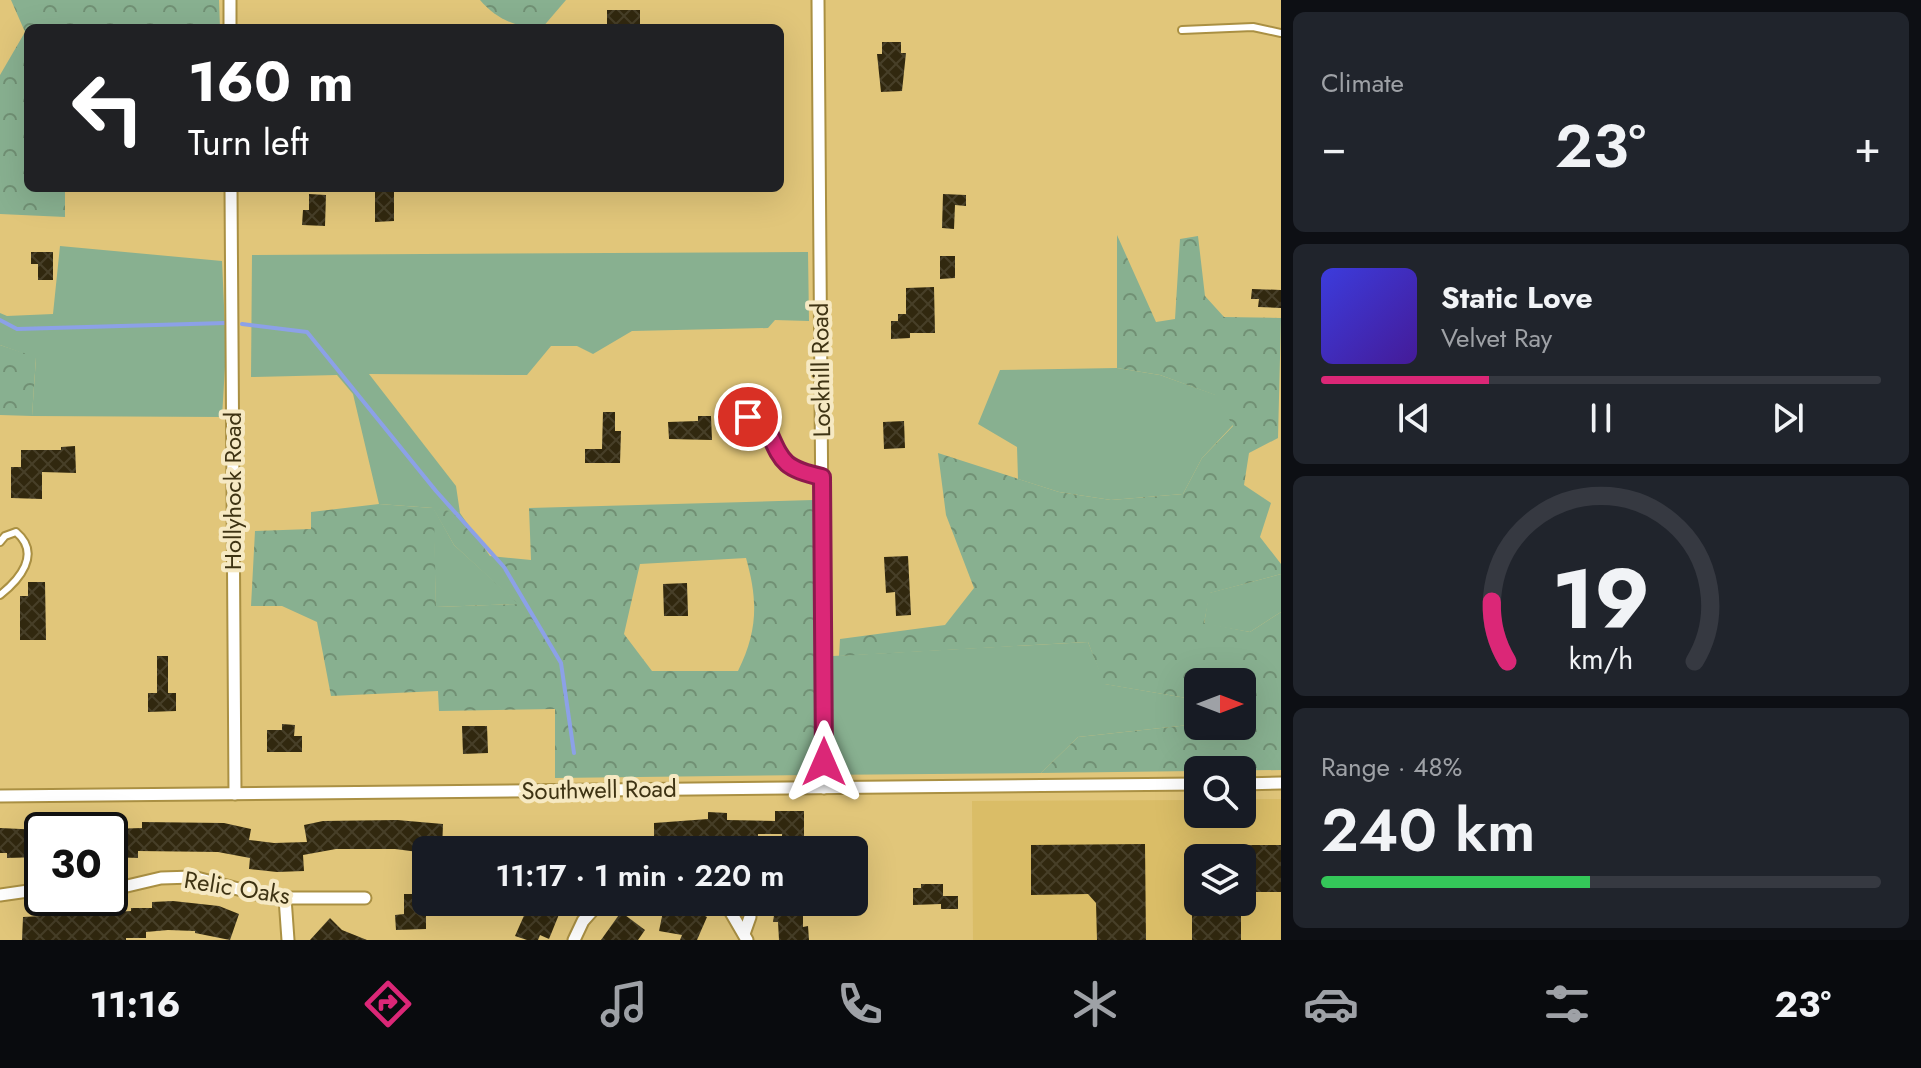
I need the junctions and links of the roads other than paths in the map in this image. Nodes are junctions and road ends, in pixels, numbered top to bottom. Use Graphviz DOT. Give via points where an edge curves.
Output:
graph roads {
  1 [pos="230,0"];
  2 [pos="818,0"];
  3 [pos="230,24"];
  4 [pos="1182,30"];
  5 [pos="1281,33"];
  6 [pos="231,192"];
  7 [pos="734,418"];
  8 [pos="822,477"];
  9 [pos="0,542"];
  10 [pos="0,595"];
  11 [pos="1281,783"];
  12 [pos="1184,784"];
  13 [pos="1256,784"];
  14 [pos="824,788"];
  15 [pos="235,794"];
  16 [pos="0,796"];
  17 [pos="128,886"];
  18 [pos="24,892"];
  19 [pos="0,895"];
  20 [pos="285,898"];
  21 [pos="365,898"];
  22 [pos="587,916"];
  23 [pos="733,916"];
  24 [pos="750,916"];
  25 [pos="746,937"];
  26 [pos="288,940"];
  27 [pos="574,940"];
  1 -- 3 [label="street"];
  2 -- 8 [label="street, Lockhill Road"];
  4 -- 5 [label="lane" via="1253,27"];
  6 -- 15 [label="street, Hollyhock Road"];
  7 -- 8 [label="lane" via="765,424 784,463"];
  8 -- 14 [label="street, Lockhill Road"];
  9 -- 10 [label="lane" via="16,532 27,553 23,575"];
  11 -- 13 [label="street"];
  12 -- 14 [label="street, Southwell Road"];
  14 -- 15 [label="street, Southwell Road"];
  15 -- 16 [label="street, Southwell Road"];
  17 -- 20 [label="street, Relic Oaks" via="193,877"];
  18 -- 19 [label="street"];
  20 -- 21 [label="street, Relic Oaks"];
  20 -- 26 [label="street"];
  22 -- 27 [label="street"];
  23 -- 25 [label="street"];
  24 -- 25 [label="street"];
}
